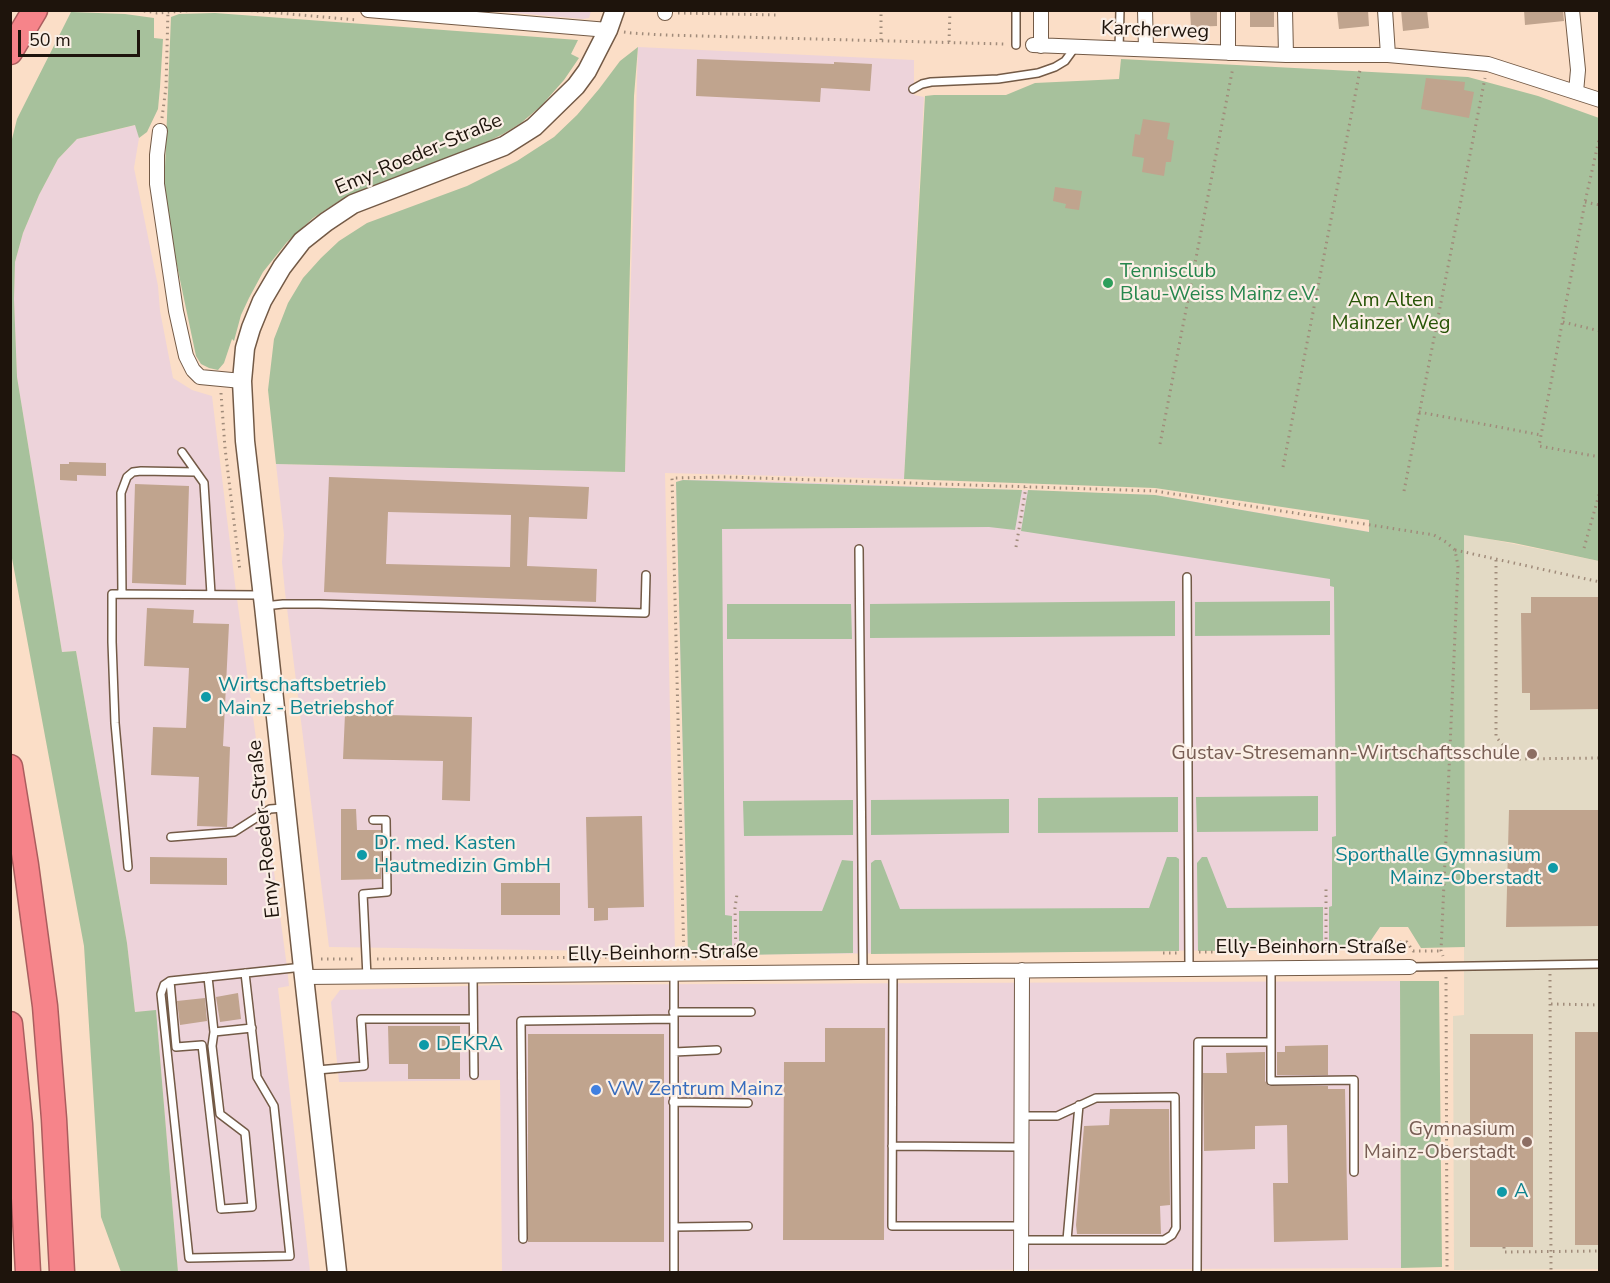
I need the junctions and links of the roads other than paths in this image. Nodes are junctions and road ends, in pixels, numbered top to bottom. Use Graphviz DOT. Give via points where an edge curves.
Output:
graph roads {
  1 [pos="34,10"];
  2 [pos="368,10"];
  3 [pos="615,10"];
  4 [pos="1016,10"];
  5 [pos="1041,10"];
  6 [pos="1120,10"];
  7 [pos="1145,10"];
  8 [pos="1228,10"];
  9 [pos="1285,10"];
  10 [pos="1384,10"];
  11 [pos="1572,10"];
  12 [pos="608,30"];
  13 [pos="1016,45"];
  14 [pos="1074,47"];
  15 [pos="1119,49"];
  16 [pos="1146,49"];
  17 [pos="10,52"];
  18 [pos="1232,53"];
  19 [pos="1286,55"];
  20 [pos="1388,56"];
  21 [pos="913,89"];
  22 [pos="1576,92"];
  23 [pos="1599,100"];
  24 [pos="160,131"];
  25 [pos="242,381"];
  26 [pos="182,452"];
  27 [pos="196,472"];
  28 [pos="859,549"];
  29 [pos="646,575"];
  30 [pos="1186,577"];
  31 [pos="122,594"];
  32 [pos="211,594"];
  33 [pos="264,600"];
  34 [pos="10,767"];
  35 [pos="286,807"];
  36 [pos="373,820"];
  37 [pos="171,837"];
  38 [pos="128,867"];
  39 [pos="1599,964"];
  40 [pos="1410,967"];
  41 [pos="1189,968"];
  42 [pos="1271,968"];
  43 [pos="1022,970"];
  44 [pos="303,972"];
  45 [pos="863,972"];
  46 [pos="893,972"];
  47 [pos="245,973"];
  48 [pos="679,974"];
  49 [pos="473,976"];
  50 [pos="208,977"];
  51 [pos="367,977"];
  52 [pos="170,981"];
  53 [pos="751,1012"];
  54 [pos="673,1016"];
  55 [pos="473,1019"];
  56 [pos="10,1024"];
  57 [pos="252,1028"];
  58 [pos="214,1032"];
  59 [pos="1271,1042"];
  60 [pos="717,1050"];
  61 [pos="674,1052"];
  62 [pos="314,1070"];
  63 [pos="474,1075"];
  64 [pos="673,1102"];
  65 [pos="748,1103"];
  66 [pos="1079,1105"];
  67 [pos="1021,1116"];
  68 [pos="892,1146"];
  69 [pos="1021,1147"];
  70 [pos="1354,1172"];
  71 [pos="748,1226"];
  72 [pos="674,1227"];
  73 [pos="1021,1233"];
  74 [pos="523,1239"];
  75 [pos="1067,1240"];
  76 [pos="28,1272"];
  77 [pos="62,1272"];
  78 [pos="337,1272"];
  79 [pos="674,1272"];
  80 [pos="1021,1272"];
  81 [pos="1197,1272"];
  1 -- 17 [label="highway"];
  2 -- 12 [label="street"];
  3 -- 12 [label="street, Emy-Roeder-Straße"];
  4 -- 13 [label="lane"];
  5 -- 14 [label="street, Karcherweg" via="1037,46"];
  6 -- 15 [label="lane"];
  7 -- 16 [label="street"];
  8 -- 18 [label="street"];
  9 -- 19 [label="street"];
  10 -- 20 [label="street"];
  11 -- 22 [label="street" via="1578,70"];
  12 -- 25 [label="street, Emy-Roeder-Straße" via="576,86 534,127 504,146 354,204 302,241 262,301 245,348"];
  14 -- 15 [label="street, Karcherweg"];
  14 -- 21 [label="lane" via="1065,61 1038,73 931,82"];
  15 -- 16 [label="street, Karcherweg"];
  16 -- 18 [label="street, Karcherweg"];
  18 -- 19 [label="street, Karcherweg"];
  19 -- 20 [label="street, Karcherweg"];
  20 -- 22 [label="street, Karcherweg" via="1488,64"];
  22 -- 23 [label="street, Karcherweg"];
  24 -- 25 [label="street" via="157,184 186,356 201,377"];
  25 -- 33 [label="street, Emy-Roeder-Straße" via="245,441"];
  26 -- 27 [label="lane"];
  27 -- 31 [label="lane" via="141,471 127,477 121,493"];
  27 -- 32 [label="lane" via="204,483"];
  28 -- 45 [label="lane"];
  29 -- 33 [label="lane" via="645,613 282,604"];
  30 -- 41 [label="lane"];
  31 -- 32 [label="lane"];
  31 -- 38 [label="lane" via="112,594 112,642"];
  32 -- 33 [label="lane"];
  33 -- 35 [label="street, Emy-Roeder-Straße"];
  34 -- 77 [label="highway" via="45,1006"];
  35 -- 37 [label="lane" via="270,809 234,832"];
  35 -- 44 [label="street, Emy-Roeder-Straße"];
  36 -- 51 [label="lane" via="386,820 387,892 363,894"];
  39 -- 40 [label="lane, Elly-Beinhorn-Straße"];
  40 -- 42 [label="street, Elly-Beinhorn-Straße"];
  41 -- 42 [label="street, Elly-Beinhorn-Straße"];
  41 -- 43 [label="street, Elly-Beinhorn-Straße"];
  42 -- 59 [label="lane"];
  43 -- 46 [label="street, Elly-Beinhorn-Straße"];
  43 -- 67 [label="street"];
  44 -- 47 [label="lane"];
  44 -- 51 [label="street, Elly-Beinhorn-Straße"];
  44 -- 62 [label="street, Emy-Roeder-Straße"];
  45 -- 46 [label="street, Elly-Beinhorn-Straße"];
  45 -- 48 [label="street, Elly-Beinhorn-Straße"];
  46 -- 68 [label="lane"];
  47 -- 50 [label="lane"];
  47 -- 57 [label="lane"];
  48 -- 49 [label="street, Elly-Beinhorn-Straße"];
  48 -- 54 [label="lane"];
  49 -- 51 [label="street, Elly-Beinhorn-Straße"];
  49 -- 55 [label="lane"];
  50 -- 52 [label="lane"];
  50 -- 58 [label="lane"];
  52 -- 57 [label="lane" via="161,994 189,1258 290,1256 274,1106 257,1077"];
  52 -- 58 [label="lane" via="176,1047 202,1045 221,1209 252,1207 245,1133 220,1114 212,1046"];
  53 -- 54 [label="lane"];
  54 -- 61 [label="lane"];
  54 -- 74 [label="lane" via="521,1021"];
  55 -- 62 [label="lane" via="361,1019 364,1066"];
  55 -- 63 [label="lane"];
  56 -- 76 [label="highway"];
  57 -- 58 [label="lane"];
  59 -- 70 [label="lane" via="1270,1081 1353,1080"];
  59 -- 81 [label="lane" via="1198,1042"];
  60 -- 61 [label="lane"];
  61 -- 64 [label="lane"];
  62 -- 78 [label="street, Emy-Roeder-Straße"];
  64 -- 65 [label="lane"];
  64 -- 72 [label="lane"];
  66 -- 67 [label="lane" via="1057,1116"];
  66 -- 75 [label="lane"];
  66 -- 75 [label="lane" via="1095,1098 1175,1097 1176,1228 1164,1240"];
  67 -- 69 [label="street"];
  68 -- 69 [label="lane"];
  68 -- 73 [label="lane" via="892,1226"];
  69 -- 73 [label="street"];
  71 -- 72 [label="lane"];
  72 -- 79 [label="lane"];
  73 -- 75 [label="lane"];
  73 -- 80 [label="street"];
}
